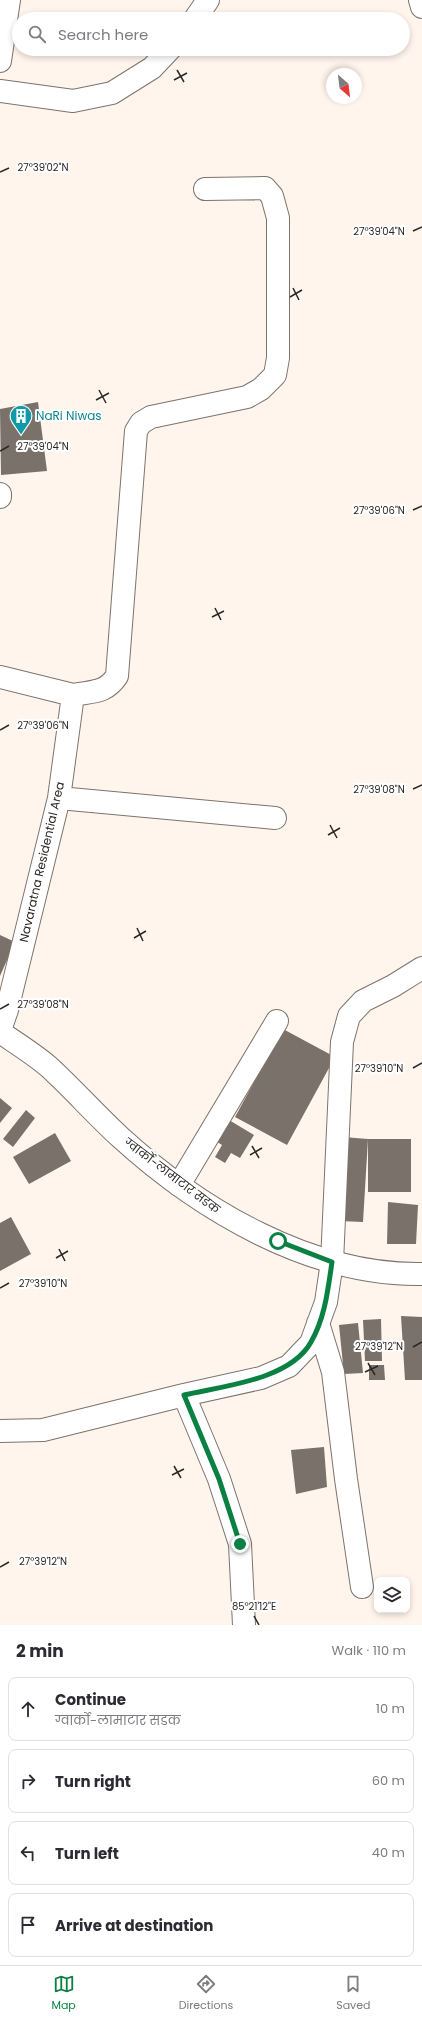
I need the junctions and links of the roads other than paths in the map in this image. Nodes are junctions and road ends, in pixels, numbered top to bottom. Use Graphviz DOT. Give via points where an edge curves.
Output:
graph roads {
  1 [pos="9,0"];
  2 [pos="208,0"];
  3 [pos="420,0"];
  4 [pos="422,7"];
  5 [pos="200,12"];
  6 [pos="163,56"];
  7 [pos="0,61"];
  8 [pos="0,91"];
  9 [pos="205,189"];
  10 [pos="0,494"];
  11 [pos="0,497"];
  12 [pos="0,677"];
  13 [pos="72,695"];
  14 [pos="59,798"];
  15 [pos="275,818"];
  16 [pos="422,968"];
  17 [pos="277,1021"];
  18 [pos="0,1031"];
  19 [pos="179,1184"];
  20 [pos="332,1262"];
  21 [pos="422,1274"];
  22 [pos="318,1323"];
  23 [pos="184,1395"];
  24 [pos="0,1431"];
  25 [pos="362,1587"];
  26 [pos="244,1625"];
  1 -- 7 [label="street"];
  2 -- 5 [label="street"];
  3 -- 4 [label="street"];
  6 -- 8 [label="street" via="152,68 112,93 73,101"];
  9 -- 13 [label="street" via="265,188 272,196 278,218 278,358 275,375 261,389 246,397 151,417 141,422 136,430 116,676 110,686"];
  10 -- 11 [label="street"];
  12 -- 13 [label="street"];
  13 -- 14 [label="street, Navaratna Residential Area"];
  14 -- 15 [label="street"];
  14 -- 18 [label="street, Navaratna Residential Area" via="8,1010"];
  16 -- 20 [label="street" via="363,1001 349,1016 342,1042"];
  17 -- 19 [label="street"];
  18 -- 19 [label="street, ग्वार्को-लामाटार सडक" via="48,1066 120,1138"];
  19 -- 20 [label="street, ग्वार्को-लामाटार सडक" via="199,1200 236,1222"];
  20 -- 21 [label="street, ग्वार्को-लामाटार सडक" via="398,1274"];
  20 -- 22 [label="street" via="326,1302"];
  22 -- 23 [label="street" via="311,1343 289,1366 261,1378"];
  22 -- 25 [label="street" via="333,1372"];
  23 -- 24 [label="street" via="43,1430"];
  23 -- 26 [label="street" via="219,1479 240,1544"];
}
